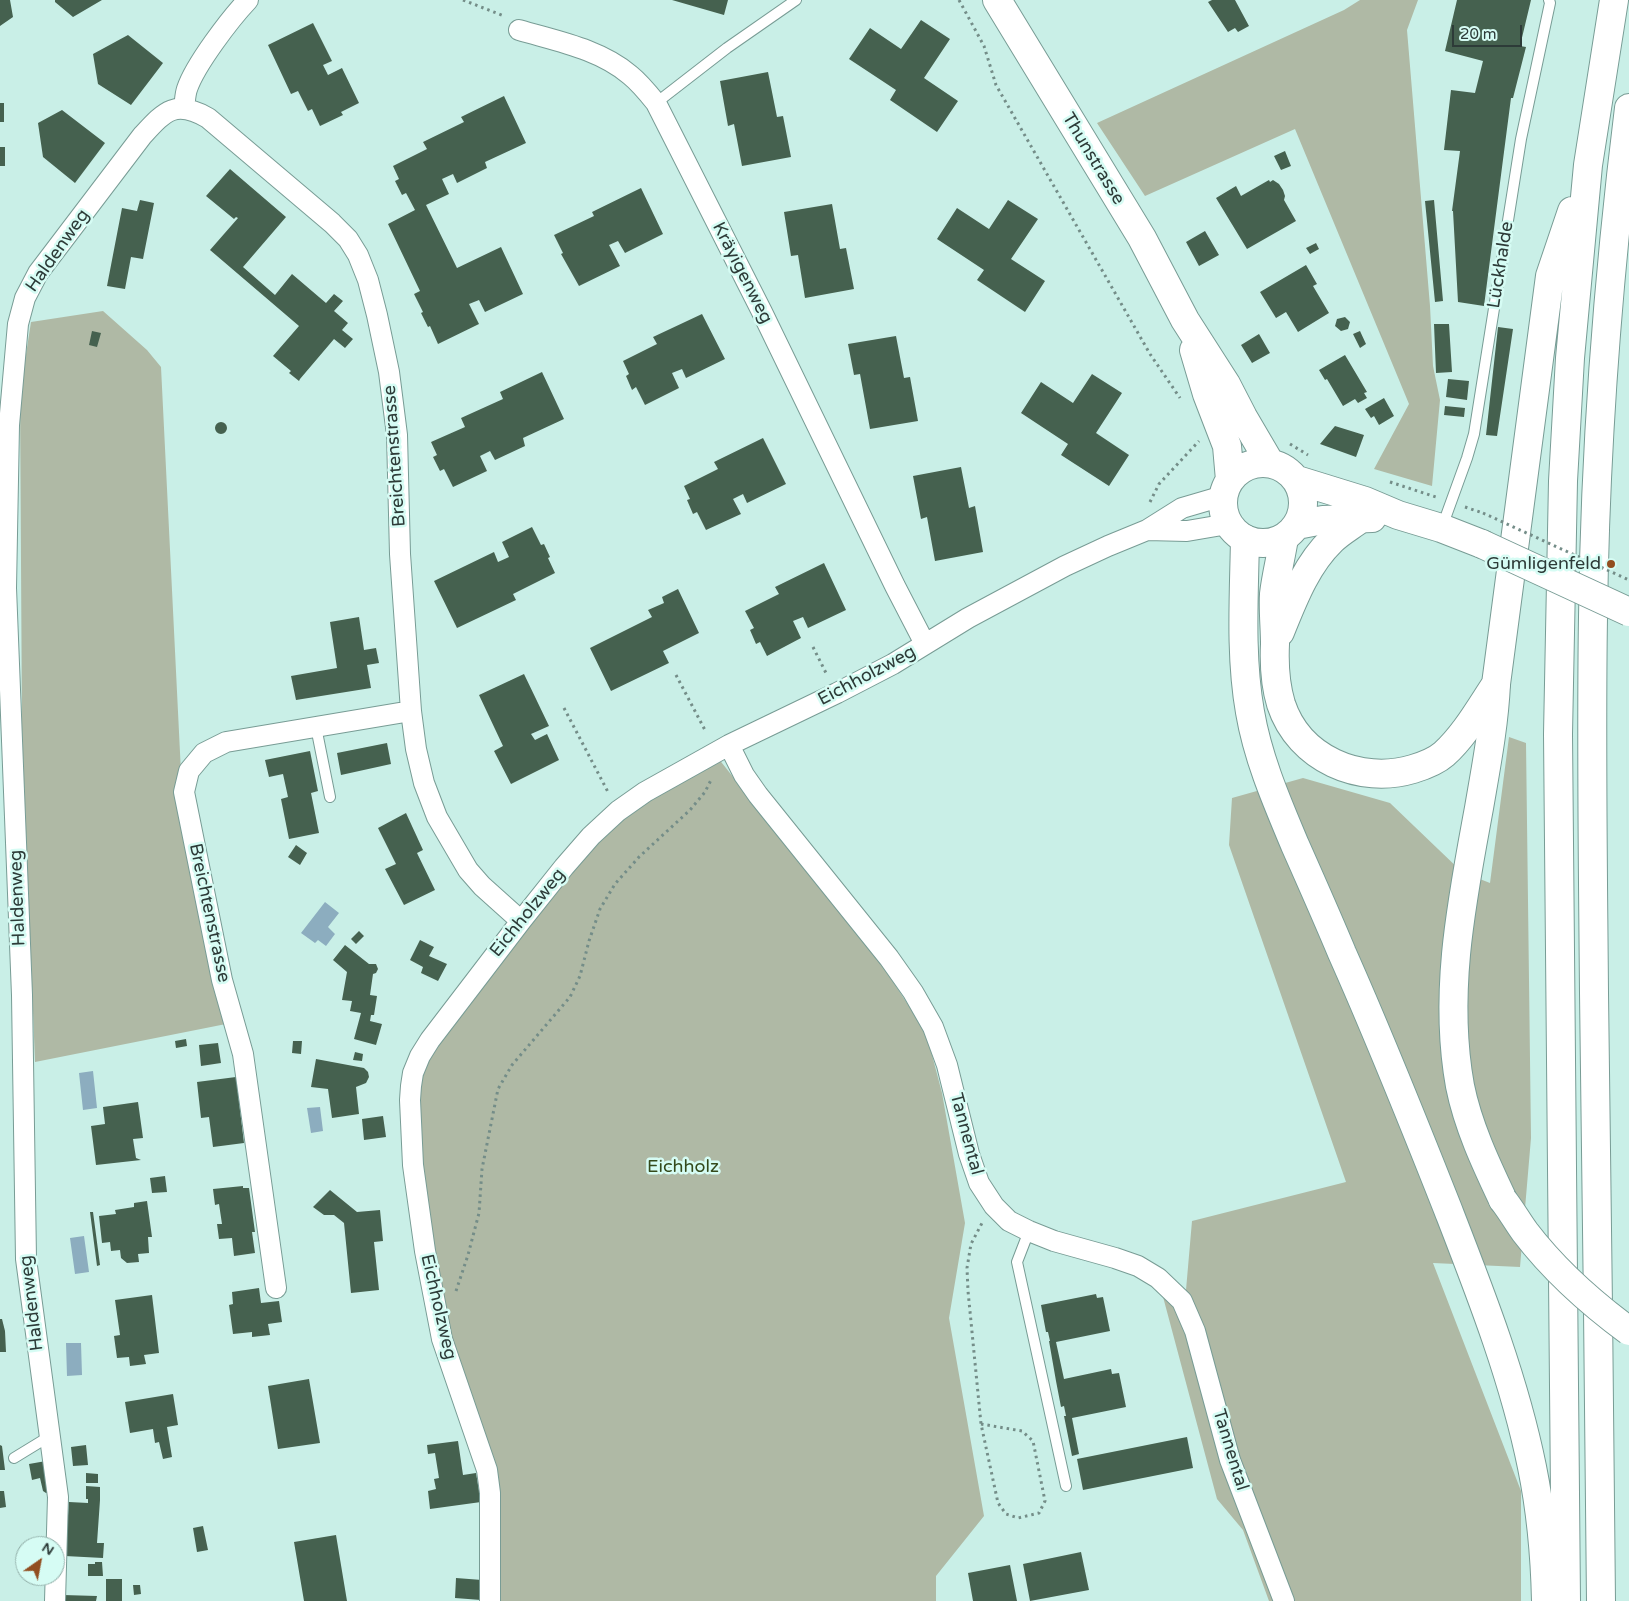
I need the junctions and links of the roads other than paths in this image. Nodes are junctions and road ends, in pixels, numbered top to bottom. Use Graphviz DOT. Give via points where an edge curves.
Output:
graph roads {
  1 [pos="248,0"];
  2 [pos="796,0"];
  3 [pos="997,0"];
  4 [pos="1549,0"];
  5 [pos="1614,0"];
  6 [pos="519,30"];
  7 [pos="656,103"];
  8 [pos="184,108"];
  9 [pos="1629,108"];
  10 [pos="1588,165"];
  11 [pos="1185,320"];
  12 [pos="1270,463"];
  13 [pos="1297,480"];
  14 [pos="1226,488"];
  15 [pos="1398,515"];
  16 [pos="1360,519"];
  17 [pos="1441,528"];
  18 [pos="1145,531"];
  19 [pos="1237,532"];
  20 [pos="1290,532"];
  21 [pos="1629,612"];
  22 [pos="926,644"];
  23 [pos="1274,645"];
  24 [pos="1496,684"];
  25 [pos="411,711"];
  26 [pos="316,727"];
  27 [pos="723,749"];
  28 [pos="6,760"];
  29 [pos="330,797"];
  30 [pos="521,921"];
  31 [pos="1029,1232"];
  32 [pos="276,1288"];
  33 [pos="1629,1331"];
  34 [pos="50,1436"];
  35 [pos="14,1458"];
  36 [pos="1066,1486"];
  37 [pos="55,1601"];
  38 [pos="490,1601"];
  39 [pos="1284,1601"];
  40 [pos="1546,1601"];
  41 [pos="1566,1601"];
  42 [pos="1601,1601"];
  1 -- 8 [label="street" via="192,76"];
  2 -- 7 [label="lane"];
  3 -- 11 [label="main road, Thunstrasse" via="1142,238"];
  4 -- 17 [label="lane, Lückhalde" via="1521,139 1474,434"];
  5 -- 10 [label="main road"];
  6 -- 7 [label="street, Kräyigenweg" via="584,49 609,61 628,73"];
  7 -- 22 [label="street, Kräyigenweg"];
  8 -- 25 [label="street, Breichtenstrasse" via="208,118 332,223 358,255 378,315 397,435 400,554"];
  8 -- 28 [label="street, Haldenweg" via="170,110 142,136 38,273 25,298 18,324 9,425"];
  9 -- 42 [label="main road" via="1604,359 1593,615 1592,831"];
  10 -- 24 [label="main road" via="1550,276"];
  10 -- 41 [label="main road" via="1570,358 1560,613 1558,812"];
  11 -- 12 [label="main road, Thunstrasse" via="1226,384"];
  11 -- 14 [label="main road, Thunstrasse" via="1207,394 1227,446"];
  12 -- 13 [label="main road" via="1280,466"];
  12 -- 14 [label="main road" via="1254,463 1240,469"];
  13 -- 15 [label="main road" via="1365,500"];
  13 -- 20 [label="main road" via="1304,503 1302,514"];
  14 -- 18 [label="street, Eichholzweg" via="1182,508"];
  14 -- 19 [label="main road" via="1224,516"];
  15 -- 16 [label="main road"];
  15 -- 17 [label="main road"];
  16 -- 20 [label="main road" via="1323,520"];
  16 -- 23 [label="main road" via="1331,541 1306,575"];
  17 -- 21 [label="main road, bridge"];
  18 -- 19 [label="street, Eichholzweg"];
  18 -- 22 [label="street, Eichholzweg" via="1064,566"];
  19 -- 20 [label="main road" via="1258,543 1271,542"];
  19 -- 40 [label="main road" via="1246,683 1260,754 1277,803 1431,1166 1505,1366 1536,1490"];
  20 -- 23 [label="main road" via="1274,595"];
  22 -- 27 [label="street, Eichholzweg" via="837,693"];
  23 -- 24 [label="main road" via="1276,685 1291,724 1303,741 1320,756 1359,773 1402,773 1422,767 1443,755 1464,733"];
  24 -- 33 [label="main road, bridge" via="1494,716 1455,957 1454,1046 1461,1088 1472,1128 1503,1200 1553,1265"];
  25 -- 26 [label="street, Breichtenstrasse"];
  25 -- 30 [label="street, Breichtenstrasse" via="424,783 437,818 468,870"];
  26 -- 29 [label="lane"];
  26 -- 32 [label="street, Breichtenstrasse" via="226,742 204,753 189,771 184,792 222,980 244,1054"];
  27 -- 30 [label="street, Eichholzweg" via="645,792 618,811 591,836"];
  27 -- 31 [label="street, Tannental" via="913,992 933,1027 947,1065 979,1183 994,1206"];
  28 -- 34 [label="street, Haldenweg" via="22,995 26,1259"];
  30 -- 38 [label="street, Eichholzweg" via="430,1040 417,1064 410,1100 413,1165 442,1339 487,1470"];
  31 -- 36 [label="lane" via="1017,1262"];
  31 -- 39 [label="street, Tannental" via="1138,1266 1158,1278 1182,1301 1195,1331 1230,1460"];
  34 -- 35 [label="lane"];
  34 -- 37 [label="street, Haldenweg" via="58,1497"];
}
